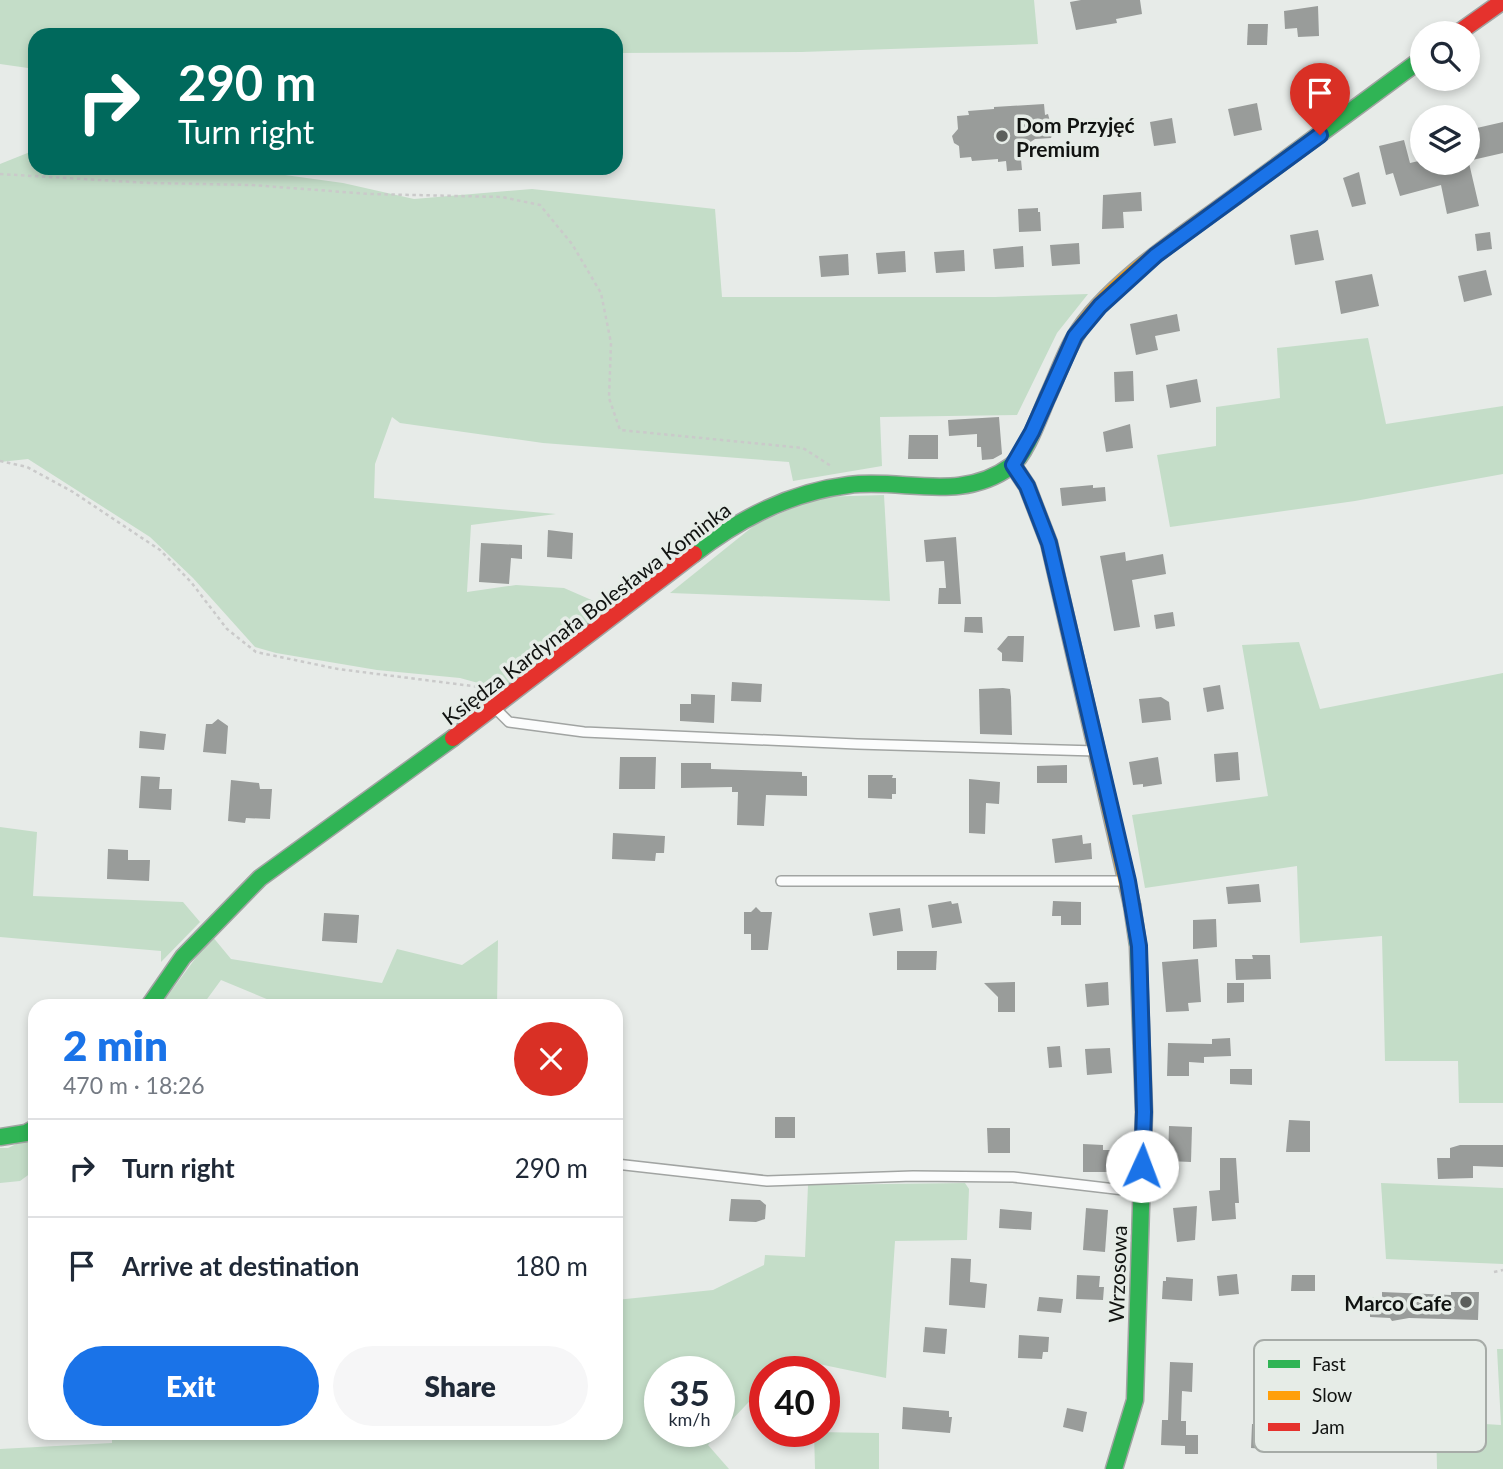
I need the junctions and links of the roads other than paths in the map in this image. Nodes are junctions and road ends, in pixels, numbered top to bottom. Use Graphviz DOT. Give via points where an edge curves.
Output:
graph roads {
  1 [pos="1503,1"];
  2 [pos="1475,21"];
  3 [pos="1410,68"];
  4 [pos="1013,465"];
  5 [pos="495,708"];
  6 [pos="1098,751"];
  7 [pos="781,881"];
  8 [pos="1128,881"];
  9 [pos="154,999"];
  10 [pos="28,1132"];
  11 [pos="0,1137"];
  12 [pos="623,1165"];
  13 [pos="1141,1192"];
  14 [pos="1114,1469"];
  1 -- 2 [label="street"];
  3 -- 4 [label="street" via="1156,255 1100,306 1075,336"];
  4 -- 5 [label="street, Księdza Kardynała Bolesława Kominka" via="984,481 951,488 852,484 766,506 704,546"];
  4 -- 6 [label="street, Wrzosowa" via="1027,486 1049,543"];
  5 -- 6 [label="lane" via="509,722 584,732"];
  5 -- 9 [label="street, Księdza Kardynała Bolesława Kominka" via="260,878 183,957"];
  6 -- 8 [label="street, Wrzosowa"];
  7 -- 8 [label="lane"];
  8 -- 13 [label="street, Wrzosowa" via="1139,946 1144,1112"];
  10 -- 11 [label="street"];
  12 -- 13 [label="lane" via="767,1181 1013,1177"];
  13 -- 14 [label="street, Wrzosowa" via="1135,1399"];
}
